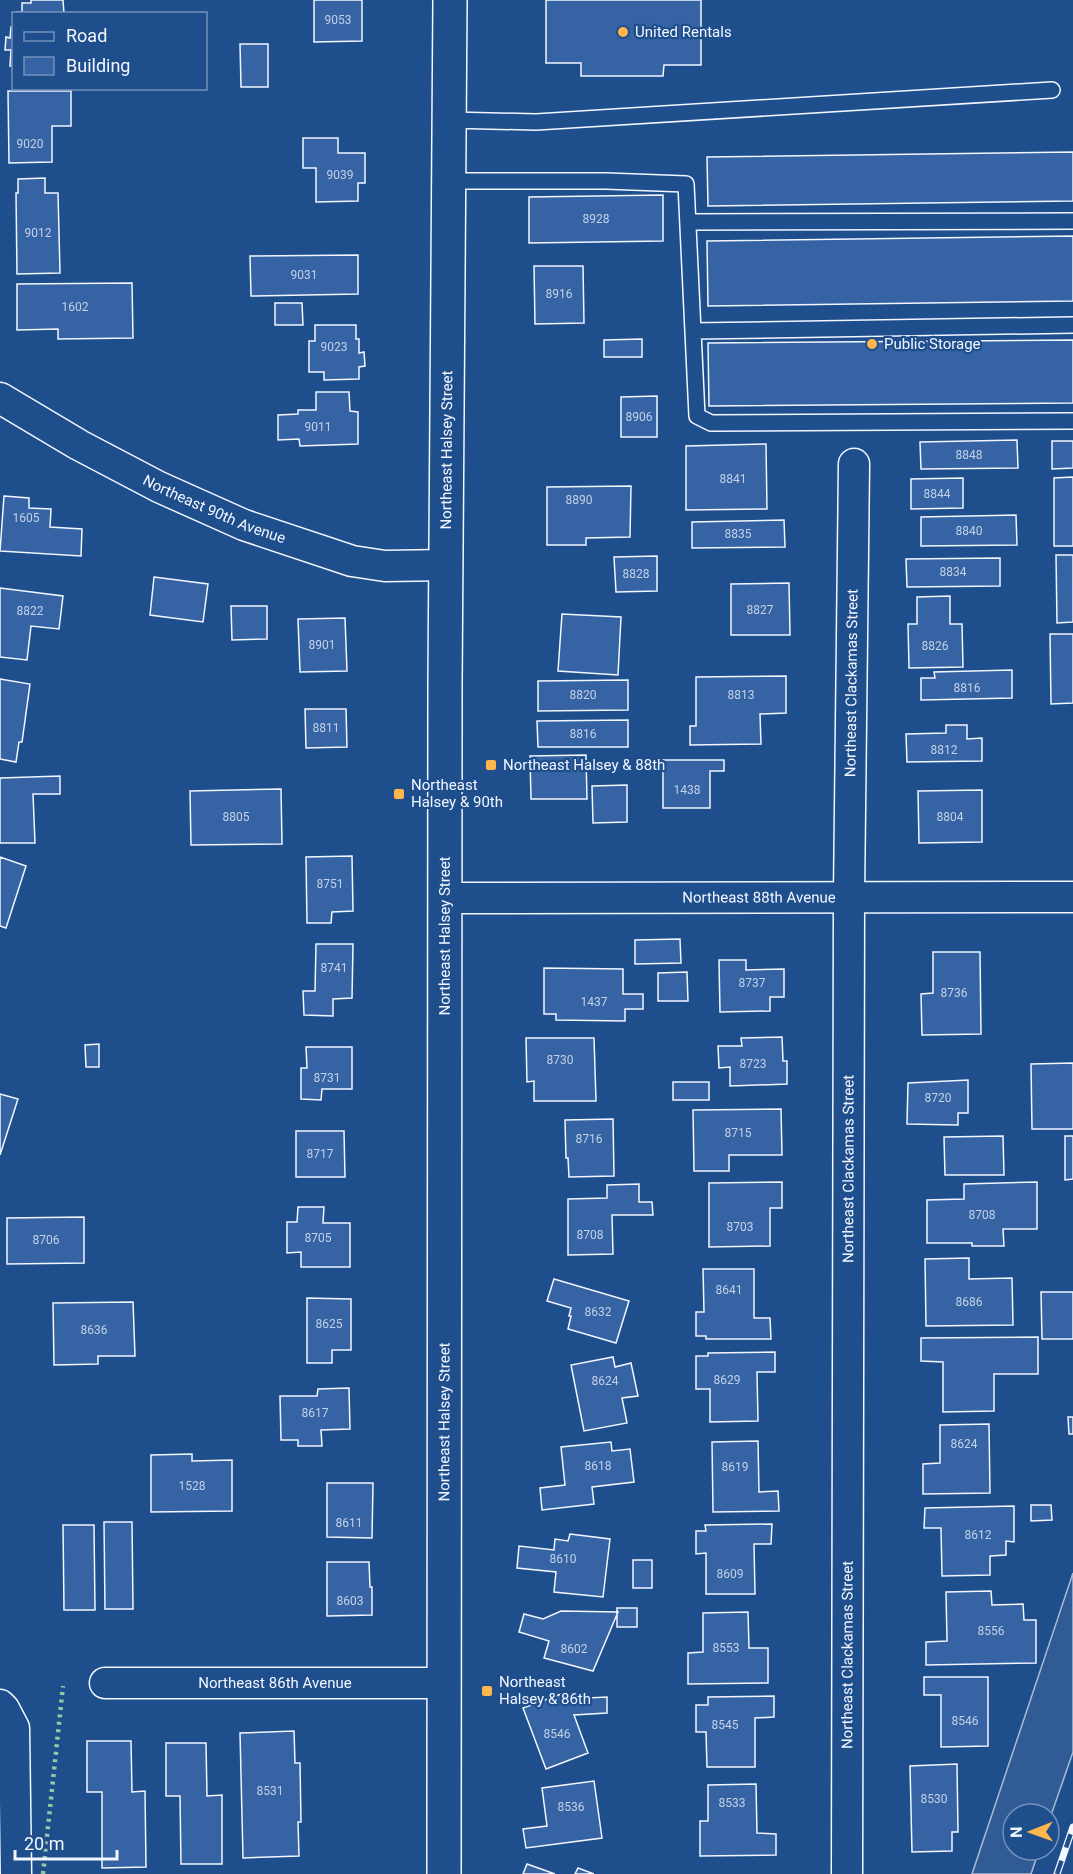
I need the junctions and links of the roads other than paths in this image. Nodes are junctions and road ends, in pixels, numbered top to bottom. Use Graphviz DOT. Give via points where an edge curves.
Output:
graph roads {
  1 [pos="450,0"];
  2 [pos="1052,90"];
  3 [pos="450,120"];
  4 [pos="449,181"];
  5 [pos="1073,221"];
  6 [pos="688,222"];
  7 [pos="1073,325"];
  8 [pos="693,331"];
  9 [pos="0,398"];
  10 [pos="1073,421"];
  11 [pos="854,464"];
  12 [pos="447,565"];
  13 [pos="849,896"];
  14 [pos="1073,897"];
  15 [pos="445,898"];
  16 [pos="105,1683"];
  17 [pos="444,1683"];
  18 [pos="0,1705"];
  19 [pos="16,1874"];
  20 [pos="444,1874"];
  21 [pos="847,1874"];
  1 -- 3 [label="main road, Northeast Halsey Street"];
  2 -- 3 [label="lane" via="536,122"];
  3 -- 4 [label="main road, Northeast Halsey Street"];
  4 -- 6 [label="lane" via="686,184"];
  4 -- 12 [label="main road, Northeast Halsey Street"];
  5 -- 6 [label="lane"];
  6 -- 8 [label="lane"];
  7 -- 8 [label="lane"];
  8 -- 10 [label="lane" via="697,416 711,423"];
  9 -- 12 [label="street, Northeast 90th Avenue" via="159,487 244,525 352,561 385,566"];
  11 -- 13 [label="street, Northeast Clackamas Street"];
  12 -- 15 [label="main road, Northeast Halsey Street"];
  13 -- 14 [label="street, Northeast 88th Avenue"];
  13 -- 15 [label="street, Northeast 88th Avenue"];
  13 -- 21 [label="street, Northeast Clackamas Street"];
  15 -- 17 [label="main road, Northeast Halsey Street"];
  16 -- 17 [label="street, Northeast 86th Avenue"];
  17 -- 20 [label="main road, Northeast Halsey Street"];
  18 -- 19 [label="street" via="14,1728"];
}
